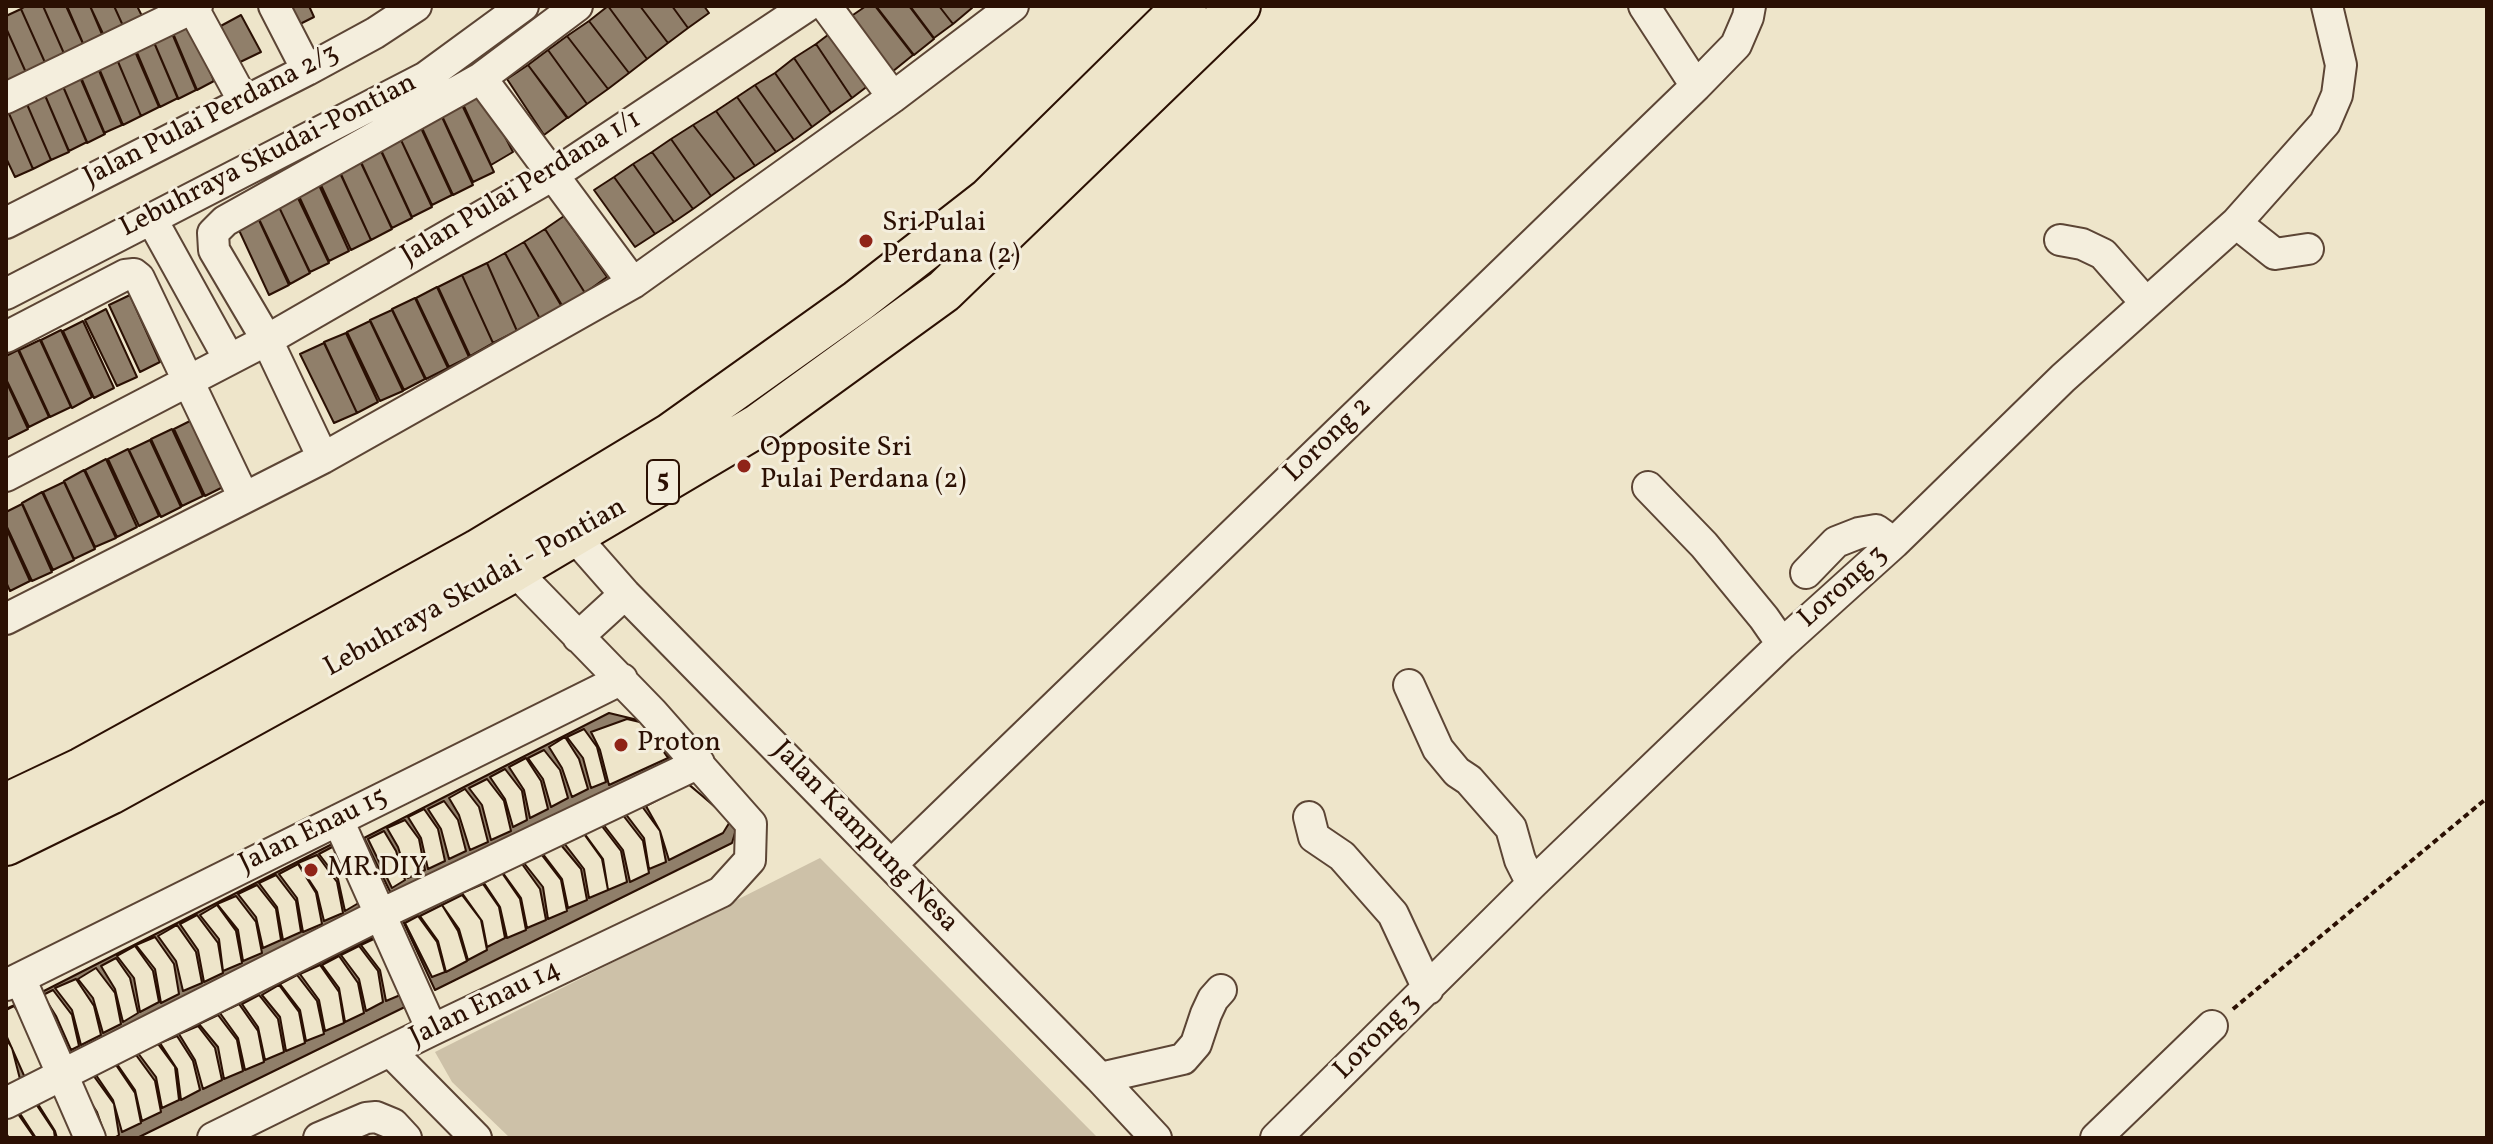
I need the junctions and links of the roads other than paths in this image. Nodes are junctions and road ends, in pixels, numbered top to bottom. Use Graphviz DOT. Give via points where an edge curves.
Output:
graph roads {
  1 [pos="274,6"];
  2 [pos="416,6"];
  3 [pos="523,6"];
  4 [pos="577,6"];
  5 [pos="807,6"];
  6 [pos="826,6"];
  7 [pos="1013,6"];
  8 [pos="1185,6"];
  9 [pos="1239,6"];
  10 [pos="1644,6"];
  11 [pos="1750,6"];
  12 [pos="2327,6"];
  13 [pos="195,7"];
  14 [pos="307,70"];
  15 [pos="481,78"];
  16 [pos="1696,86"];
  17 [pos="893,97"];
  18 [pos="6,98"];
  19 [pos="244,102"];
  20 [pos="553,175"];
  21 [pos="151,218"];
  22 [pos="6,223"];
  23 [pos="2236,223"];
  24 [pos="2060,240"];
  25 [pos="2308,249"];
  26 [pos="633,283"];
  27 [pos="6,294"];
  28 [pos="2146,303"];
  29 [pos="6,337"];
  30 [pos="267,340"];
  31 [pos="229,359"];
  32 [pos="189,380"];
  33 [pos="323,458"];
  34 [pos="6,476"];
  35 [pos="1648,487"];
  36 [pos="244,498"];
  37 [pos="574,536"];
  38 [pos="1894,543"];
  39 [pos="514,570"];
  40 [pos="1806,573"];
  41 [pos="625,594"];
  42 [pos="8,611"];
  43 [pos="578,637"];
  44 [pos="1782,644"];
  45 [pos="622,679"];
  46 [pos="1409,685"];
  47 [pos="699,763"];
  48 [pos="6,805"];
  49 [pos="1309,817"];
  50 [pos="338,820"];
  51 [pos="6,844"];
  52 [pos="891,865"];
  53 [pos="1532,884"];
  54 [pos="379,915"];
  55 [pos="13,982"];
  56 [pos="1428,989"];
  57 [pos="1221,990"];
  58 [pos="2212,1026"];
  59 [pos="432,1030"];
  60 [pos="390,1051"];
  61 [pos="63,1076"];
  62 [pos="1100,1078"];
  63 [pos="6,1103"];
  64 [pos="230,1134"];
  65 [pos="90,1138"];
  66 [pos="319,1138"];
  67 [pos="406,1138"];
  68 [pos="476,1138"];
  69 [pos="1156,1138"];
  70 [pos="1276,1138"];
  71 [pos="2096,1138"];
  1 -- 14 [label="street"];
  2 -- 14 [label="street, Jalan Pulai Perdana 2/3"];
  3 -- 21 [label="street, Lebuhraya Skudai-Pontian" via="426,77"];
  4 -- 15 [label="street"];
  5 -- 20 [label="street, Jalan Pulai Perdana 1/1"];
  6 -- 17 [label="street"];
  7 -- 17 [label="street"];
  8 -- 48 [label="highway, Lebuhraya Skudai - Pontian / 5" via="989,199 858,301 670,435 478,551 82,769"];
  9 -- 37 [label="highway, Lebuhraya Skudai - Pontian / 5" via="944,291 759,425"];
  10 -- 16 [label="street"];
  11 -- 16 [label="street, Lorong 2" via="1736,45"];
  12 -- 23 [label="street, Lorong 3" via="2341,65 2337,95 2325,123"];
  13 -- 18 [label="street"];
  13 -- 19 [label="street"];
  14 -- 19 [label="street, Jalan Pulai Perdana 2/3"];
  15 -- 20 [label="street"];
  15 -- 30 [label="street" via="225,221 213,233 214,250"];
  16 -- 52 [label="street, Lorong 2"];
  17 -- 26 [label="street"];
  19 -- 22 [label="street, Jalan Pulai Perdana 2/3"];
  20 -- 26 [label="street"];
  20 -- 30 [label="street, Jalan Pulai Perdana 1/1"];
  21 -- 27 [label="street, Lebuhraya Skudai-Pontian"];
  21 -- 31 [label="street"];
  23 -- 25 [label="street" via="2275,254"];
  23 -- 28 [label="street, Lorong 3"];
  24 -- 28 [label="street" via="2103,254"];
  26 -- 33 [label="street"];
  28 -- 38 [label="street, Lorong 3"];
  29 -- 32 [label="street" via="134,274"];
  30 -- 31 [label="street, Jalan Pulai Perdana 1/1"];
  30 -- 33 [label="street"];
  31 -- 32 [label="street, Jalan Pulai Perdana 1/1"];
  32 -- 34 [label="street, Jalan Pulai Perdana 1/1"];
  32 -- 36 [label="street"];
  33 -- 36 [label="street"];
  35 -- 44 [label="street" via="1704,545"];
  36 -- 42 [label="street"];
  37 -- 39 [label="highway, Lebuhraya Skudai - Pontian / 5"];
  37 -- 41 [label="street, Jalan Kampung Nesa"];
  38 -- 40 [label="street" via="1876,530 1859,533 1836,542"];
  38 -- 44 [label="street, Lorong 3"];
  39 -- 43 [label="street"];
  39 -- 51 [label="highway, Lebuhraya Skudai - Pontian / 5" via="110,793"];
  41 -- 43 [label="street"];
  41 -- 52 [label="street, Jalan Kampung Nesa"];
  43 -- 45 [label="street"];
  44 -- 53 [label="street, Lorong 3"];
  45 -- 47 [label="street"];
  45 -- 50 [label="street, Jalan Enau 15"];
  46 -- 53 [label="street" via="1438,749 1511,828"];
  47 -- 54 [label="street"];
  47 -- 59 [label="street, Jalan Enau 14" via="751,824 750,860 721,892"];
  49 -- 56 [label="street" via="1314,837 1342,856 1393,914"];
  50 -- 54 [label="street"];
  50 -- 55 [label="street, Jalan Enau 15"];
  52 -- 62 [label="street, Jalan Kampung Nesa"];
  53 -- 56 [label="street, Lorong 3"];
  54 -- 59 [label="street"];
  54 -- 61 [label="street"];
  55 -- 61 [label="street"];
  56 -- 70 [label="street, Lorong 3"];
  57 -- 62 [label="street" via="1196,1044 1183,1059"];
  58 -- 71 [label="street"];
  59 -- 60 [label="street, Jalan Enau 14"];
  60 -- 64 [label="street, Jalan Enau 14"];
  60 -- 68 [label="street"];
  61 -- 63 [label="street"];
  61 -- 65 [label="street"];
  62 -- 69 [label="street, Jalan Kampung Nesa"];
  66 -- 67 [label="street" via="376,1117 393,1124"];
}
